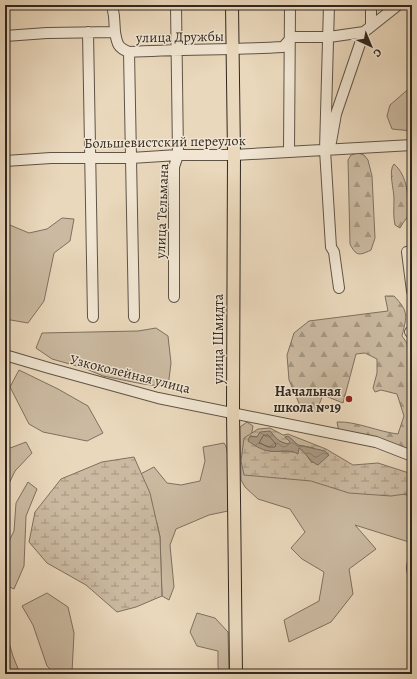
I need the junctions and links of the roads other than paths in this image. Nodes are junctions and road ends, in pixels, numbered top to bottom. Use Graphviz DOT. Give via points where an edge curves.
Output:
graph roads {
  1 [pos="112,5"];
  2 [pos="176,5"];
  3 [pos="232,5"];
  4 [pos="290,5"];
  5 [pos="329,5"];
  6 [pos="371,5"];
  7 [pos="398,5"];
  8 [pos="368,29"];
  9 [pos="88,32"];
  10 [pos="115,32"];
  11 [pos="5,36"];
  12 [pos="329,36"];
  13 [pos="290,40"];
  14 [pos="178,50"];
  15 [pos="233,50"];
  16 [pos="129,52"];
  17 [pos="412,145"];
  18 [pos="328,150"];
  19 [pos="289,152"];
  20 [pos="178,154"];
  21 [pos="234,155"];
  22 [pos="91,157"];
  23 [pos="131,158"];
  24 [pos="6,163"];
  25 [pos="410,251"];
  26 [pos="339,288"];
  27 [pos="412,291"];
  28 [pos="174,297"];
  29 [pos="93,317"];
  30 [pos="134,317"];
  31 [pos="5,355"];
  32 [pos="233,412"];
  33 [pos="412,456"];
  34 [pos="236,674"];
  1 -- 10 [label="street"];
  2 -- 14 [label="street, улица Тельмана"];
  3 -- 15 [label="main road, улица Шмидта"];
  4 -- 13 [label="street"];
  5 -- 12 [label="street"];
  6 -- 8 [label="street"];
  7 -- 8 [label="street"];
  8 -- 12 [label="street, улица Дружбы"];
  8 -- 18 [label="street" via="336,114"];
  9 -- 10 [label="street, улица Дружбы"];
  9 -- 11 [label="street, улица Дружбы"];
  9 -- 22 [label="street"];
  10 -- 16 [label="street, улица Дружбы" via="117,43 122,50"];
  12 -- 13 [label="street, улица Дружбы"];
  12 -- 18 [label="street"];
  13 -- 15 [label="street, улица Дружбы" via="283,47"];
  13 -- 19 [label="street"];
  14 -- 15 [label="street, улица Дружбы"];
  14 -- 16 [label="street, улица Дружбы"];
  14 -- 20 [label="street, улица Тельмана"];
  15 -- 21 [label="main road, улица Шмидта"];
  16 -- 23 [label="street"];
  17 -- 18 [label="street, Большевистский переулок"];
  18 -- 19 [label="street, Большевистский переулок"];
  18 -- 26 [label="street" via="331,247"];
  19 -- 21 [label="street, Большевистский переулок"];
  20 -- 21 [label="street, Большевистский переулок"];
  20 -- 23 [label="street, Большевистский переулок"];
  20 -- 28 [label="street, улица Тельмана" via="174,167"];
  21 -- 32 [label="main road, улица Шмидта"];
  22 -- 23 [label="street, Большевистский переулок"];
  22 -- 24 [label="street, Большевистский переулок"];
  22 -- 29 [label="street"];
  23 -- 30 [label="street"];
  25 -- 27 [label="street"];
  31 -- 32 [label="street, Узкоколейная улица" via="158,398"];
  32 -- 33 [label="street, Узкоколейная улица" via="376,442"];
  32 -- 34 [label="main road, улица Шмидта"];
}
